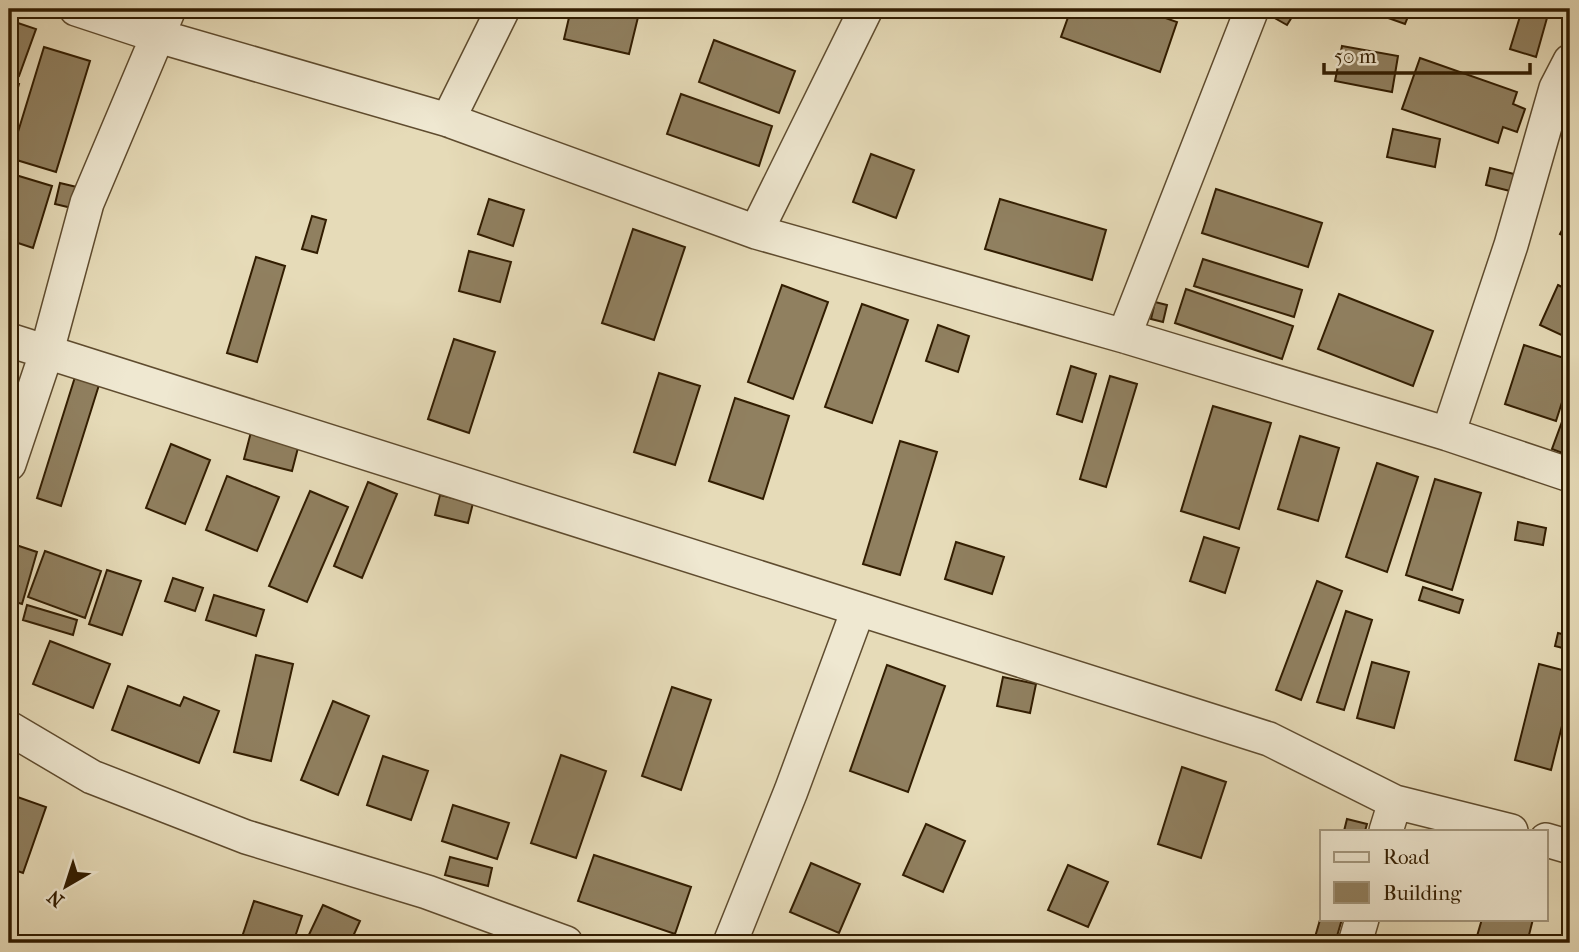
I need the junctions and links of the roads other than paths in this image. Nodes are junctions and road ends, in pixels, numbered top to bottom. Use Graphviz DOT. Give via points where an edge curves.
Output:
graph roads {
  1 [pos="76,9"];
  2 [pos="503,9"];
  3 [pos="866,9"];
  4 [pos="1252,9"];
  5 [pos="163,23"];
  6 [pos="1570,61"];
  7 [pos="448,120"];
  8 [pos="756,232"];
  9 [pos="1124,336"];
  10 [pos="9,340"];
  11 [pos="47,351"];
  12 [pos="1448,434"];
  13 [pos="9,464"];
  14 [pos="1570,475"];
  15 [pos="858,610"];
  16 [pos="9,728"];
  17 [pos="1391,816"];
  18 [pos="1503,830"];
  19 [pos="1548,840"];
  20 [pos="1570,846"];
  21 [pos="1362,920"];
  22 [pos="566,943"];
  23 [pos="730,943"];
  24 [pos="1355,943"];
  1 -- 5 [label="street"];
  2 -- 7 [label="street"];
  3 -- 8 [label="street"];
  4 -- 9 [label="street"];
  5 -- 7 [label="street"];
  5 -- 11 [label="street" via="87,203"];
  6 -- 12 [label="street" via="1556,88 1511,245"];
  7 -- 8 [label="street"];
  8 -- 9 [label="street"];
  9 -- 12 [label="street"];
  10 -- 11 [label="street"];
  11 -- 13 [label="street"];
  11 -- 15 [label="street"];
  12 -- 14 [label="street"];
  15 -- 17 [label="street" via="1269,738"];
  15 -- 23 [label="street"];
  16 -- 22 [label="street" via="92,777 233,832 427,892"];
  17 -- 18 [label="street"];
  19 -- 20 [label="street"];
  21 -- 24 [label="street"];
}
